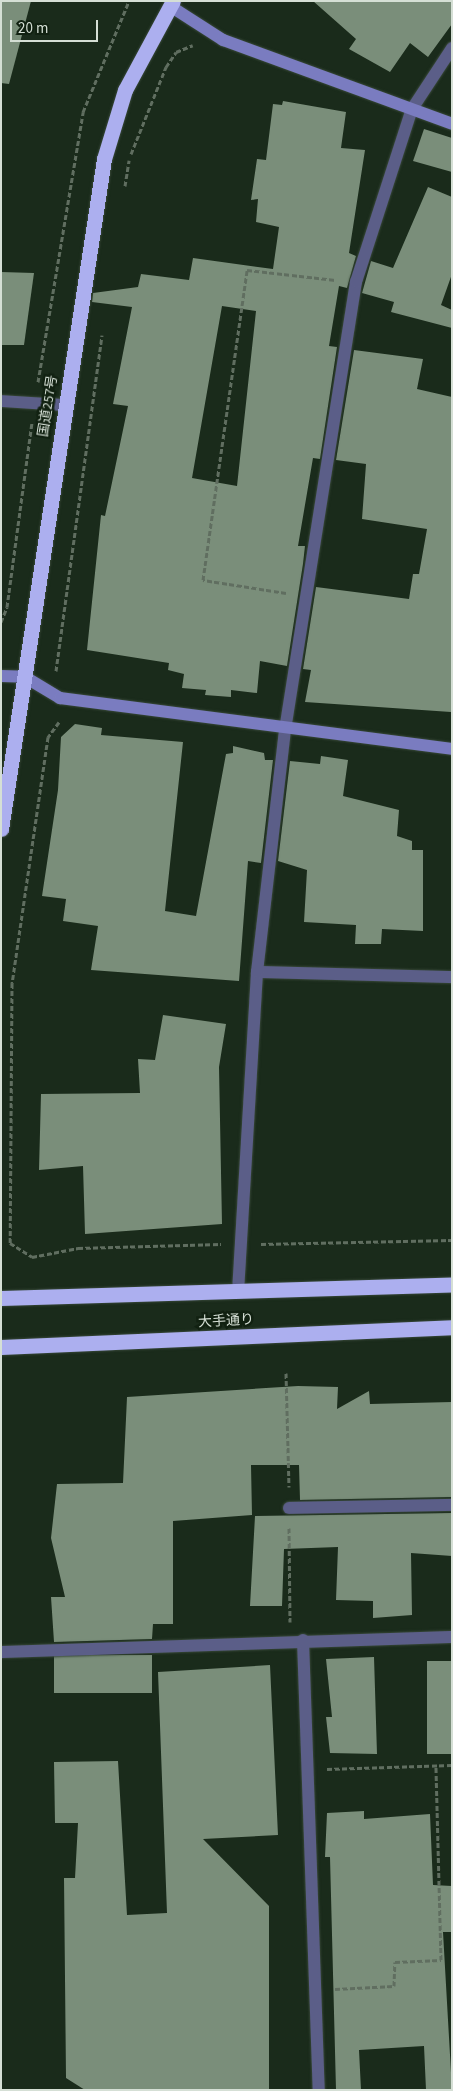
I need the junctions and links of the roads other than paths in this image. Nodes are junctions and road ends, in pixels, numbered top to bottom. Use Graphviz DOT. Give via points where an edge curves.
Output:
graph roads {
  1 [pos="169,3"];
  2 [pos="452,48"];
  3 [pos="412,109"];
  4 [pos="452,124"];
  5 [pos="1,401"];
  6 [pos="64,406"];
  7 [pos="1,676"];
  8 [pos="25,677"];
  9 [pos="285,730"];
  10 [pos="452,749"];
  11 [pos="1,829"];
  12 [pos="258,972"];
  13 [pos="452,977"];
  14 [pos="452,1285"];
  15 [pos="238,1292"];
  16 [pos="1,1298"];
  17 [pos="452,1327"];
  18 [pos="1,1347"];
  19 [pos="452,1505"];
  20 [pos="289,1508"];
  21 [pos="452,1637"];
  22 [pos="303,1640"];
  23 [pos="1,1652"];
  24 [pos="318,2090"];
  1 -- 3 [label="street" via="223,40"];
  1 -- 6 [label="highway, 国道257号" via="125,90 104,159"];
  2 -- 3 [label="street"];
  3 -- 4 [label="street"];
  3 -- 9 [label="street" via="356,282"];
  5 -- 6 [label="street"];
  6 -- 8 [label="highway, 国道257号"];
  7 -- 8 [label="street"];
  8 -- 9 [label="street" via="60,698"];
  8 -- 11 [label="highway, 国道257号"];
  9 -- 10 [label="street"];
  9 -- 12 [label="street"];
  12 -- 13 [label="street"];
  12 -- 15 [label="street"];
  14 -- 15 [label="highway, 大手通り"];
  15 -- 16 [label="highway, 大手通り"];
  17 -- 18 [label="highway, 大手通り"];
  19 -- 20 [label="street"];
  21 -- 22 [label="street"];
  22 -- 23 [label="street"];
  22 -- 24 [label="street"];
}
